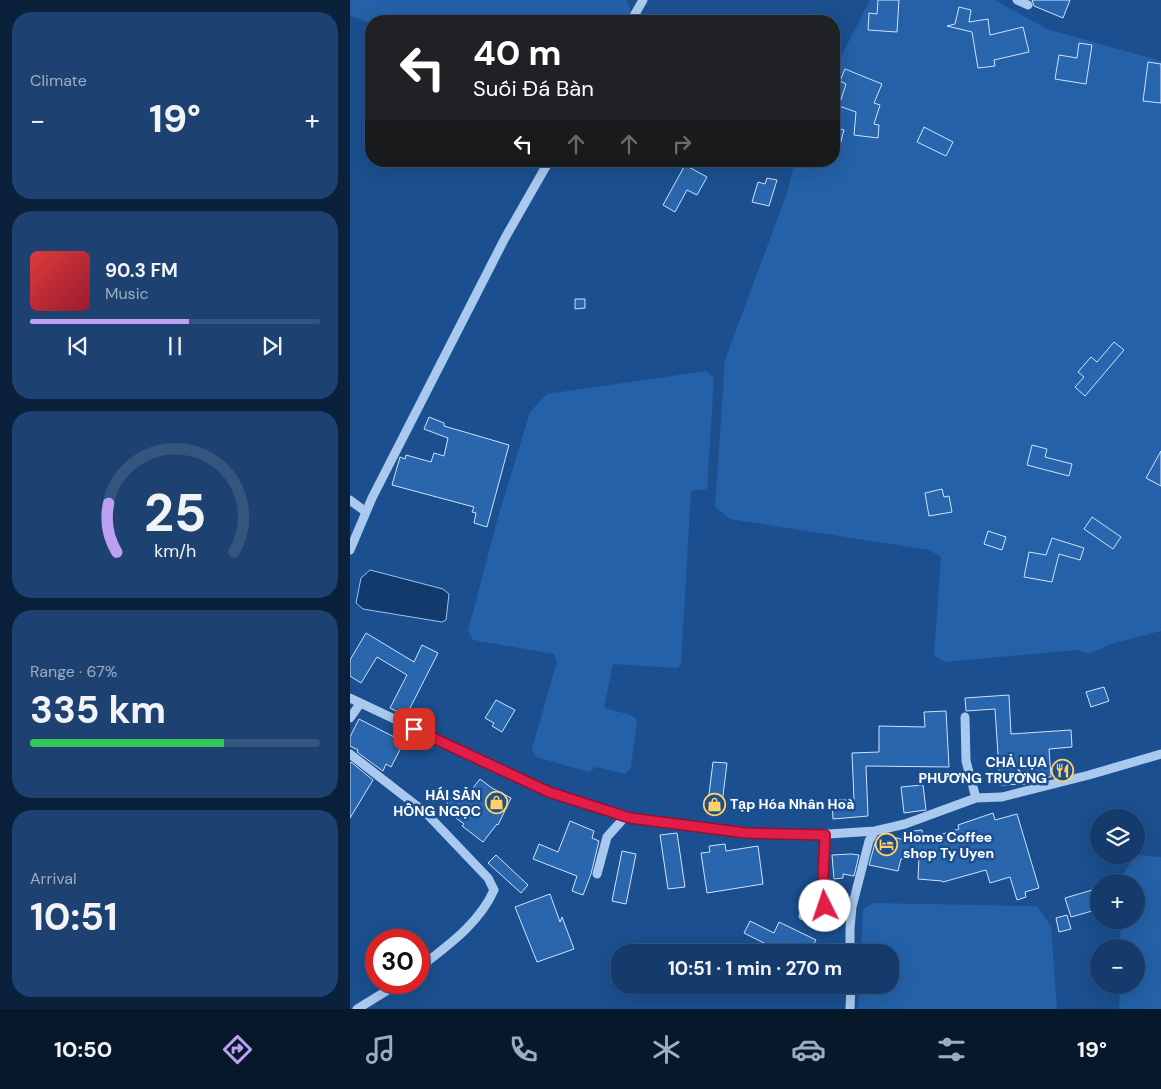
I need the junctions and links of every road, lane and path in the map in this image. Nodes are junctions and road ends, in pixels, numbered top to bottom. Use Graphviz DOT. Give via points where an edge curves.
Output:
graph roads {
  1 [pos="643,0"];
  2 [pos="1018,0"];
  3 [pos="1028,5"];
  4 [pos="634,15"];
  5 [pos="546,167"];
  6 [pos="350,500"];
  7 [pos="366,512"];
  8 [pos="350,550"];
  9 [pos="350,698"];
  10 [pos="360,704"];
  11 [pos="966,717"];
  12 [pos="350,718"];
  13 [pos="350,754"];
  14 [pos="1161,754"];
  15 [pos="976,798"];
  16 [pos="625,817"];
  17 [pos="875,831"];
  18 [pos="825,835"];
  19 [pos="597,874"];
  20 [pos="803,916"];
  21 [pos="850,944"];
  22 [pos="430,959"];
  23 [pos="381,994"];
  24 [pos="850,994"];
  25 [pos="357,1009"];
  26 [pos="850,1009"];
  1 -- 4 [label="street"];
  2 -- 3 [label="street"];
  5 -- 7 [label="street" via="505,238"];
  6 -- 7 [label="street"];
  7 -- 8 [label="street"];
  9 -- 10 [label="street"];
  10 -- 12 [label="street"];
  10 -- 16 [label="street" via="549,792"];
  11 -- 15 [label="street" via="966,761"];
  13 -- 22 [label="street" via="426,812 488,878 494,890 487,905 460,936"];
  14 -- 15 [label="street" via="1002,797"];
  15 -- 17 [label="street" via="905,824"];
  16 -- 18 [label="street" via="746,833"];
  16 -- 19 [label="street" via="607,837"];
  17 -- 18 [label="street"];
  17 -- 21 [label="street" via="869,841 852,907"];
  18 -- 20 [label="street" via="825,906 823,910"];
  23 -- 25 [label="street"];
  24 -- 26 [label="street"];
}
